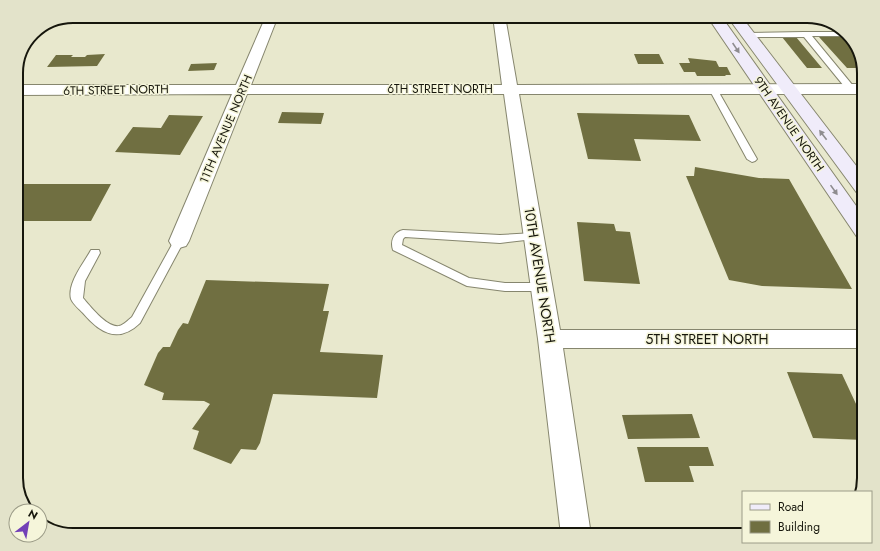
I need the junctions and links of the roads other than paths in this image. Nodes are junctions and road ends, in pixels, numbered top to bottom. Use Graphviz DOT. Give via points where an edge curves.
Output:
graph roads {
  1 [pos="269,23"];
  2 [pos="500,23"];
  3 [pos="719,23"];
  4 [pos="739,23"];
  5 [pos="806,34"];
  6 [pos="837,34"];
  7 [pos="748,35"];
  8 [pos="243,89"];
  9 [pos="511,89"];
  10 [pos="713,89"];
  11 [pos="764,89"];
  12 [pos="788,89"];
  13 [pos="857,89"];
  14 [pos="23,90"];
  15 [pos="752,159"];
  16 [pos="857,180"];
  17 [pos="857,222"];
  18 [pos="534,236"];
  19 [pos="178,241"];
  20 [pos="95,253"];
  21 [pos="542,288"];
  22 [pos="550,339"];
  23 [pos="857,339"];
  24 [pos="575,528"];
  1 -- 8 [label="street, 11TH AVENUE NORTH"];
  2 -- 9 [label="street, 10TH AVENUE NORTH"];
  3 -- 11 [label="main road, 9TH AVENUE NORTH, one-way"];
  4 -- 7 [label="main road, 9TH AVENUE NORTH"];
  5 -- 6 [label="lane"];
  5 -- 7 [label="lane"];
  5 -- 13 [label="lane"];
  7 -- 12 [label="main road, 9TH AVENUE NORTH"];
  8 -- 9 [label="street, 6TH STREET NORTH"];
  8 -- 14 [label="street, 6TH STREET NORTH"];
  8 -- 19 [label="street, 11TH AVENUE NORTH"];
  9 -- 10 [label="street, 6TH STREET NORTH"];
  9 -- 18 [label="street, 10TH AVENUE NORTH"];
  10 -- 11 [label="street, 6TH STREET NORTH"];
  10 -- 15 [label="lane"];
  11 -- 12 [label="street, 6TH STREET NORTH"];
  11 -- 17 [label="main road, 9TH AVENUE NORTH, one-way"];
  12 -- 13 [label="street, 6TH STREET NORTH"];
  16 -- 12 [label="main road, 9TH AVENUE NORTH, one-way"];
  18 -- 21 [label="street, 10TH AVENUE NORTH"];
  18 -- 21 [label="lane" via="500,239 403,233 398,238 397,247 467,282"];
  19 -- 20 [label="lane" via="136,320 127,329 118,331 109,330 102,325 77,299 77,285"];
  21 -- 22 [label="street, 10TH AVENUE NORTH"];
  22 -- 23 [label="street, 5TH STREET NORTH"];
  22 -- 24 [label="street, 10TH AVENUE NORTH"];
}
